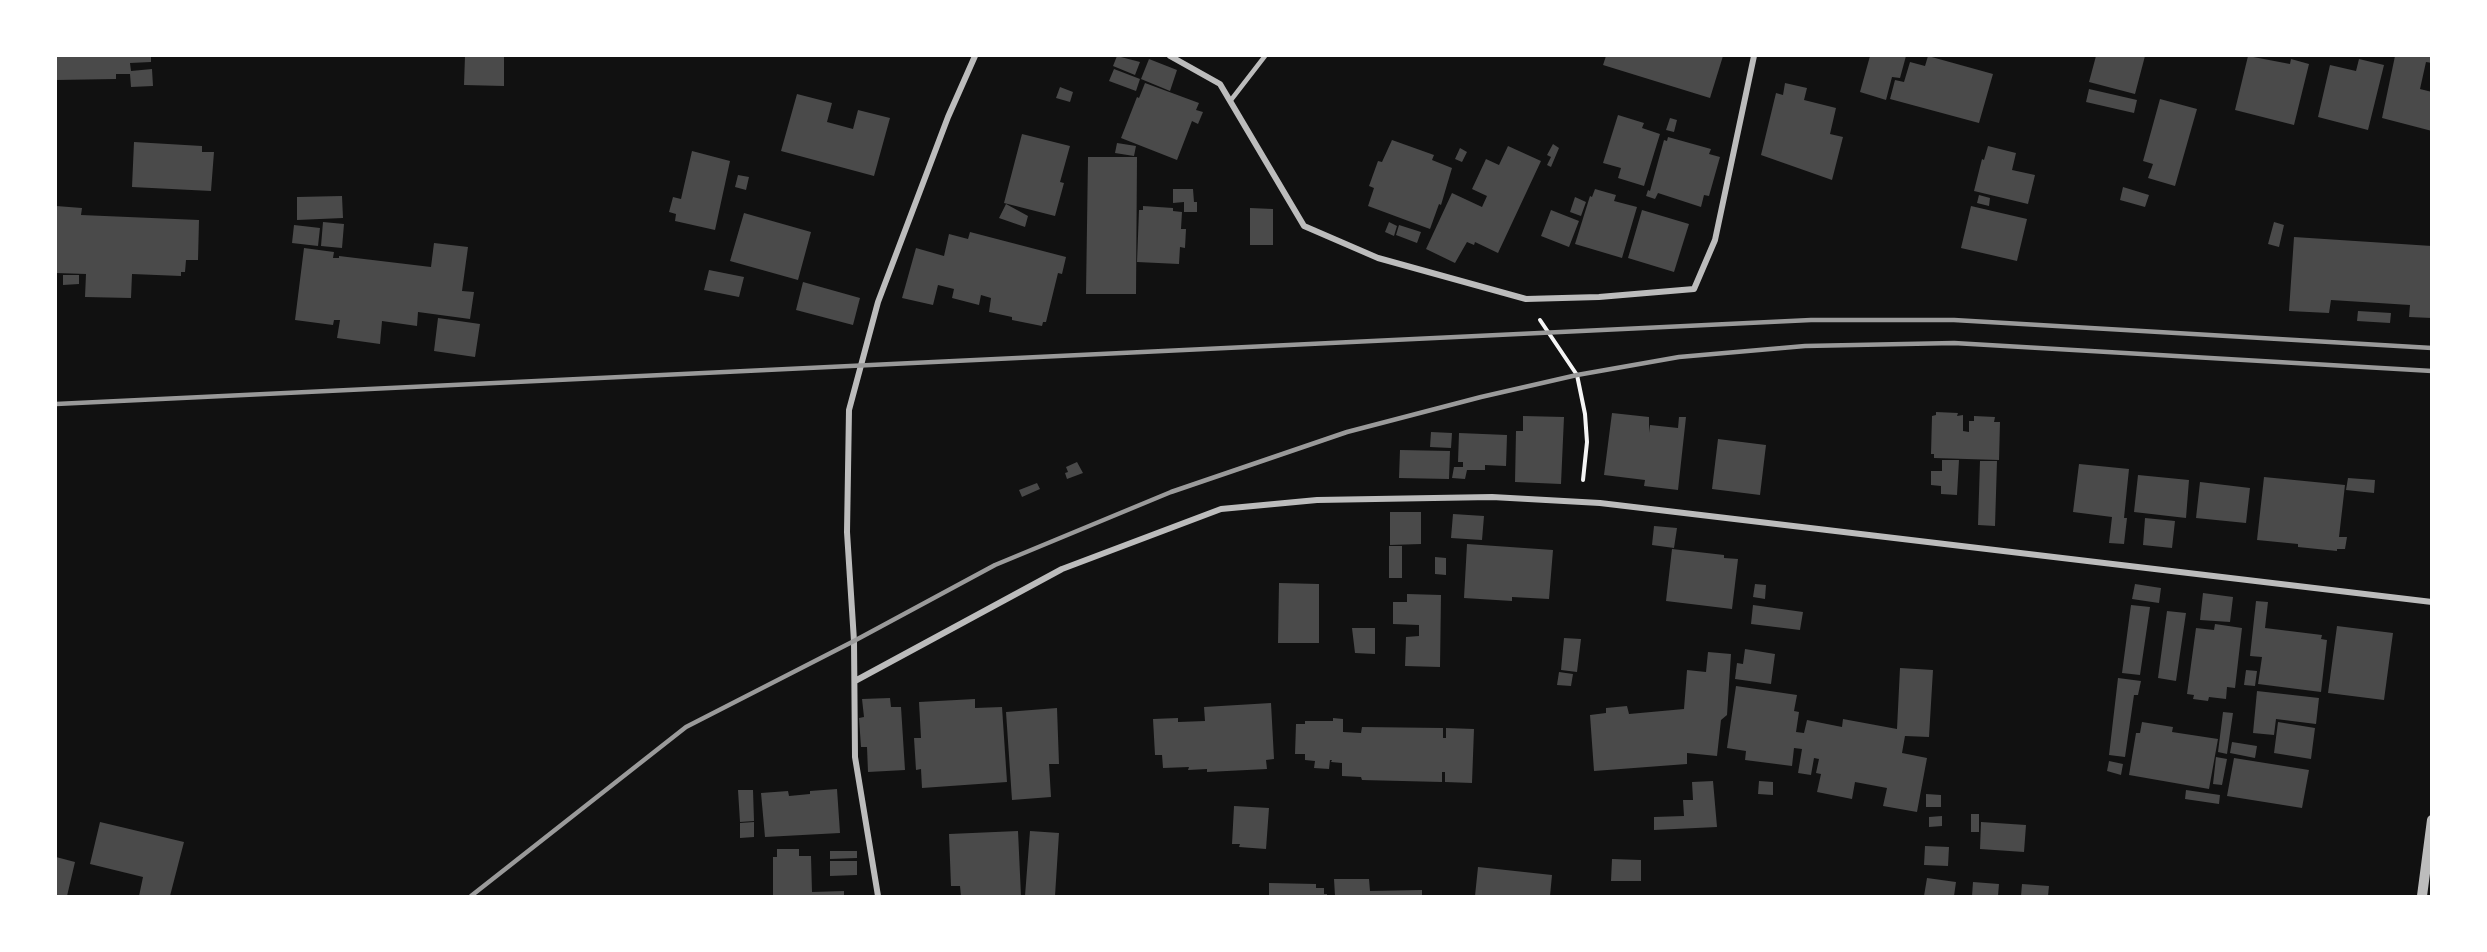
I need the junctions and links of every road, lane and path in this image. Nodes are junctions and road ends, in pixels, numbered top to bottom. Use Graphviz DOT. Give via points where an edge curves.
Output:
graph roads {
  1 [pos="975,56"];
  2 [pos="1170,56"];
  3 [pos="1266,56"];
  4 [pos="1754,56"];
  5 [pos="1231,100"];
  6 [pos="1526,299"];
  7 [pos="1580,502"];
  8 [pos="2432,602"];
  9 [pos="855,681"];
  10 [pos="2432,820"];
  11 [pos="878,897"];
  12 [pos="2422,897"];
  1 -- 9 [label="street" via="878,302 849,410 847,532"];
  2 -- 5 [label="street" via="1221,84"];
  3 -- 5 [label="lane"];
  4 -- 6 [label="street" via="1715,240 1694,289"];
  5 -- 6 [label="street" via="1304,226 1378,258"];
  6 -- 7 [label="path" via="1577,375 1587,442"];
  7 -- 8 [label="street"];
  7 -- 9 [label="street" via="1492,497 1328,499 1221,509 1062,570"];
  9 -- 11 [label="street" via="855,757"];
  10 -- 12 [label="street"];
}
